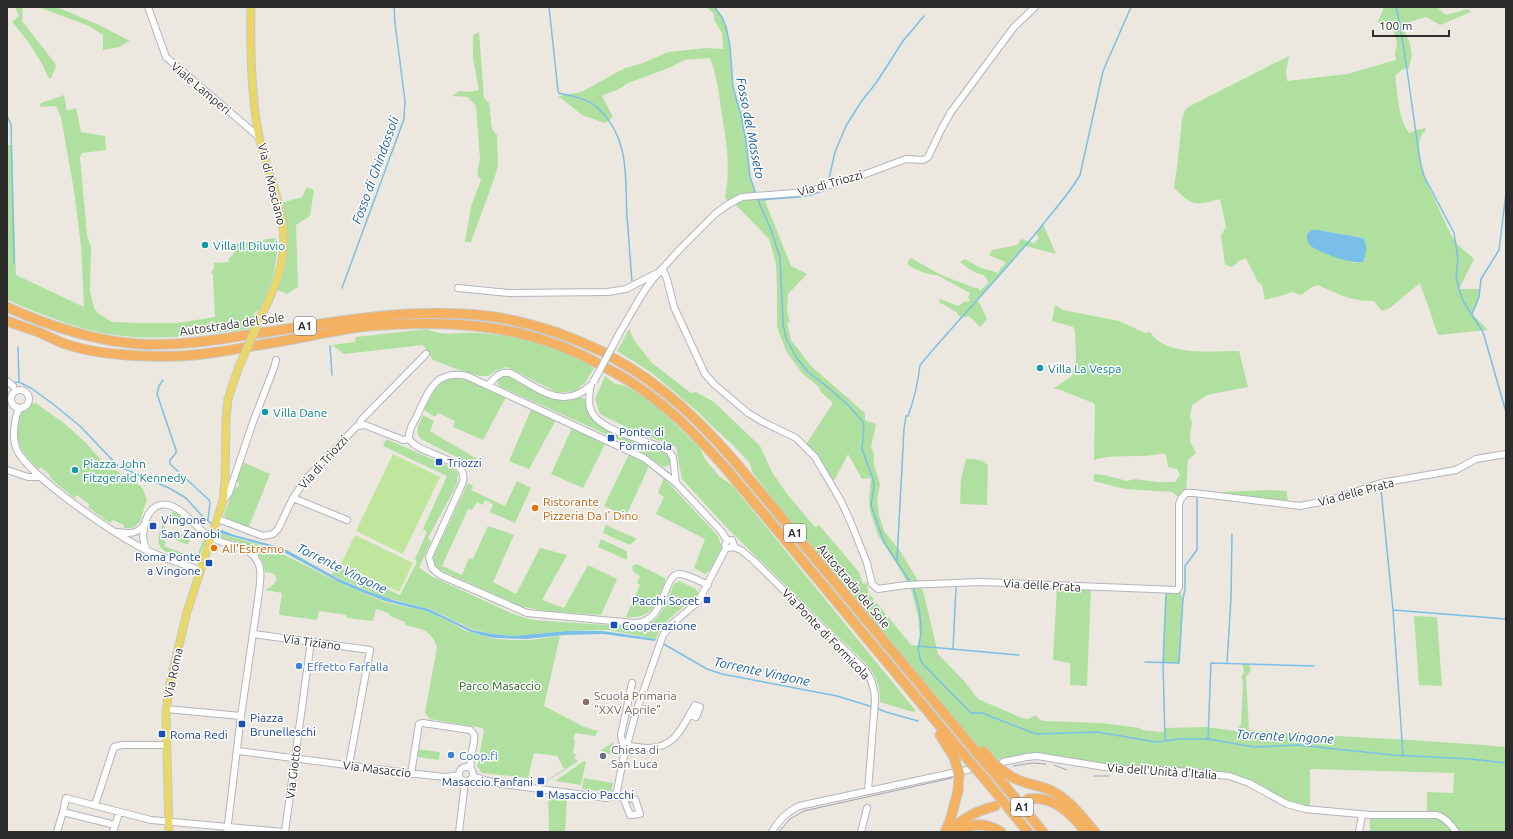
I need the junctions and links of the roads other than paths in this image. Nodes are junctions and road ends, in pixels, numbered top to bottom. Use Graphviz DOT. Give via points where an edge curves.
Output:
graph roads {
  1 [pos="148,7"];
  2 [pos="251,7"];
  3 [pos="1035,7"];
  4 [pos="260,137"];
  5 [pos="663,270"];
  6 [pos="458,288"];
  7 [pos="7,307"];
  8 [pos="7,321"];
  9 [pos="603,352"];
  10 [pos="426,354"];
  11 [pos="613,358"];
  12 [pos="276,360"];
  13 [pos="597,363"];
  14 [pos="608,369"];
  15 [pos="7,381"];
  16 [pos="592,384"];
  17 [pos="488,385"];
  18 [pos="12,391"];
  19 [pos="10,401"];
  20 [pos="23,407"];
  21 [pos="15,420"];
  22 [pos="359,425"];
  23 [pos="409,439"];
  24 [pos="1506,454"];
  25 [pos="674,462"];
  26 [pos="7,470"];
  27 [pos="663,472"];
  28 [pos="41,477"];
  29 [pos="676,483"];
  30 [pos="293,498"];
  31 [pos="222,501"];
  32 [pos="218,519"];
  33 [pos="347,520"];
  34 [pos="146,522"];
  35 [pos="112,529"];
  36 [pos="212,535"];
  37 [pos="730,547"];
  38 [pos="146,550"];
  39 [pos="200,570"];
  40 [pos="708,586"];
  41 [pos="253,634"];
  42 [pos="312,641"];
  43 [pos="632,683"];
  44 [pos="905,684"];
  45 [pos="166,708"];
  46 [pos="689,715"];
  47 [pos="241,716"];
  48 [pos="167,745"];
  49 [pos="627,746"];
  50 [pos="238,751"];
  51 [pos="980,752"];
  52 [pos="294,759"];
  53 [pos="1003,762"];
  54 [pos="349,765"];
  55 [pos="471,769"];
  56 [pos="952,773"];
  57 [pos="411,774"];
  58 [pos="459,775"];
  59 [pos="473,776"];
  60 [pos="465,782"];
  61 [pos="868,791"];
  62 [pos="614,796"];
  63 [pos="624,797"];
  64 [pos="1028,798"];
  65 [pos="95,805"];
  66 [pos="995,806"];
  67 [pos="867,808"];
  68 [pos="63,812"];
  69 [pos="119,813"];
  70 [pos="1362,815"];
  71 [pos="169,822"];
  72 [pos="115,825"];
  73 [pos="228,830"];
  74 [pos="57,832"];
  75 [pos="113,832"];
  76 [pos="169,832"];
  77 [pos="285,832"];
  78 [pos="459,832"];
  79 [pos="772,832"];
  80 [pos="861,832"];
  81 [pos="945,832"];
  82 [pos="951,832"];
  83 [pos="959,832"];
  84 [pos="1001,832"];
  85 [pos="1028,832"];
  86 [pos="1043,832"];
  87 [pos="1086,832"];
  88 [pos="1096,832"];
  89 [pos="1359,832"];
  90 [pos="1456,832"];
  1 -- 4 [label="street, Viale Lamperi" via="166,57"];
  2 -- 4 [label="main road, Via di Mosciano" via="251,79"];
  3 -- 5 [label="street, Via di Triozzi" via="1014,27 952,112 928,157 923,160 906,159 807,192 742,197 715,214"];
  4 -- 31 [label="main road, Via di Mosciano, bridge" via="284,235 281,264 276,284 238,369 228,399"];
  5 -- 6 [label="street" via="626,289 608,292 509,293"];
  5 -- 16 [label="street, Via di Triozzi, bridge" via="641,296"];
  5 -- 24 [label="street, Via delle Prata" via="674,307 705,374 714,385 748,413 796,438 815,457 851,523 867,563 872,584 883,589 915,584 980,582 1177,590 1180,587 1179,504 1186,493 1300,506 1331,500 1381,483 1456,470 1476,459"];
  7 -- 9 [label="highway, Autostrada del Sole / A1" via="56,328 106,340 170,345 215,341 368,317 433,312 465,314 537,326"];
  8 -- 13 [label="highway, Autostrada del Sole / A1" via="61,342 98,352 160,356 220,351 368,326 463,324 530,336 568,349"];
  10 -- 22 [label="street, Via di Triozzi"];
  11 -- 51 [label="highway, Autostrada del Sole / A1" via="663,391 708,432 957,729 973,740"];
  12 -- 31 [label="street" via="229,492"];
  14 -- 44 [label="highway, Autostrada del Sole / A1" via="655,398 699,438"];
  15 -- 18 [label="street"];
  16 -- 17 [label="street, Via di Triozzi" via="569,398 556,397 505,372 498,374"];
  16 -- 25 [label="street, Via di Triozzi" via="590,408 597,420 666,449 672,454"];
  17 -- 23 [label="street" via="460,374 445,376 438,380 428,392"];
  17 -- 27 [label="street, Via Ponte di Formicola" via="618,445 644,458"];
  18 -- 19 [label="street"];
  18 -- 20 [label="street" via="23,391 27,394 27,404"];
  19 -- 20 [label="street" via="17,407"];
  19 -- 21 [label="street"];
  20 -- 21 [label="street" via="18,410"];
  21 -- 28 [label="street" via="16,449"];
  22 -- 23 [label="street, Via di Triozzi" via="403,440"];
  22 -- 30 [label="street, Via di Triozzi" via="312,472"];
  23 -- 40 [label="street" via="416,446 454,463 464,474 463,482 429,557 432,568 440,575 527,613 634,623 646,621 653,616 674,575 682,574"];
  25 -- 27 [label="street"];
  25 -- 29 [label="street"];
  26 -- 28 [label="street" via="28,477"];
  27 -- 29 [label="street, Via Ponte di Formicola"];
  28 -- 35 [label="street"];
  29 -- 37 [label="street, Via Ponte di Formicola" via="727,540 733,542"];
  30 -- 32 [label="street, Via di Triozzi" via="278,529 270,535 253,533"];
  30 -- 33 [label="street"];
  31 -- 32 [label="main road, Via di Mosciano"];
  32 -- 36 [label="main road, Via Roma"];
  34 -- 35 [label="street" via="134,533"];
  34 -- 36 [label="street" via="148,514 153,509 167,504 177,508"];
  34 -- 38 [label="street" via="142,537"];
  35 -- 38 [label="street"];
  36 -- 39 [label="main road, Via Roma"];
  36 -- 41 [label="street" via="253,554 260,566"];
  37 -- 40 [label="street"];
  37 -- 61 [label="street, Via Ponte di Formicola" via="741,550 753,560 864,670 872,682 875,701"];
  38 -- 39 [label="street"];
  39 -- 45 [label="main road, Via Roma" via="187,612"];
  40 -- 49 [label="street" via="698,602 663,635"];
  41 -- 42 [label="street, Via Tiziano"];
  41 -- 47 [label="street"];
  42 -- 52 [label="street, Via Giotto"];
  42 -- 54 [label="street, Via Tiziano" via="370,650"];
  43 -- 49 [label="street" via="621,735"];
  44 -- 81 [label="highway, bridge" via="946,743 959,774 958,791"];
  44 -- 85 [label="highway, Autostrada del Sole / A1, bridge"];
  45 -- 47 [label="street"];
  45 -- 48 [label="main road, Via Roma"];
  46 -- 49 [label="street" via="677,735 667,744 652,747"];
  47 -- 50 [label="street"];
  48 -- 65 [label="street" via="114,747"];
  48 -- 71 [label="main road, Via Roma"];
  49 -- 62 [label="street"];
  50 -- 52 [label="street, Via Masaccio"];
  50 -- 73 [label="street"];
  51 -- 86 [label="highway, A1, bridge"];
  51 -- 88 [label="highway, bridge" via="1012,777 1059,795"];
  52 -- 54 [label="street, Via Masaccio"];
  52 -- 77 [label="street, Via Giotto"];
  53 -- 70 [label="street, Via dell'Unità d'Italia" via="1037,756 1117,769 1177,770 1224,775 1244,780 1297,807"];
  54 -- 57 [label="street, Via Masaccio"];
  55 -- 57 [label="street" via="474,736 472,731 423,723 420,724"];
  55 -- 58 [label="street, Via Masaccio" via="464,768"];
  55 -- 59 [label="street"];
  56 -- 61 [label="street"];
  57 -- 58 [label="street, Via Masaccio" via="445,777"];
  58 -- 60 [label="street"];
  59 -- 60 [label="street"];
  59 -- 62 [label="street" via="488,782 526,788 607,798"];
  60 -- 78 [label="street"];
  61 -- 79 [label="street" via="799,806 783,816"];
  62 -- 63 [label="street"];
  64 -- 87 [label="highway" via="1047,800 1060,806"];
  65 -- 68 [label="street" via="66,798"];
  65 -- 69 [label="street"];
  66 -- 82 [label="highway" via="969,816"];
  67 -- 80 [label="street"];
  68 -- 72 [label="street"];
  68 -- 74 [label="street"];
  69 -- 71 [label="street"];
  69 -- 72 [label="street"];
  70 -- 89 [label="street"];
  70 -- 90 [label="street, Via dell'Unità d'Italia" via="1437,815 1444,817"];
  71 -- 73 [label="street"];
  71 -- 76 [label="main road, Via Roma"];
  72 -- 75 [label="street"];
  73 -- 77 [label="street"];
  83 -- 84 [label="highway" via="980,824"];
}
